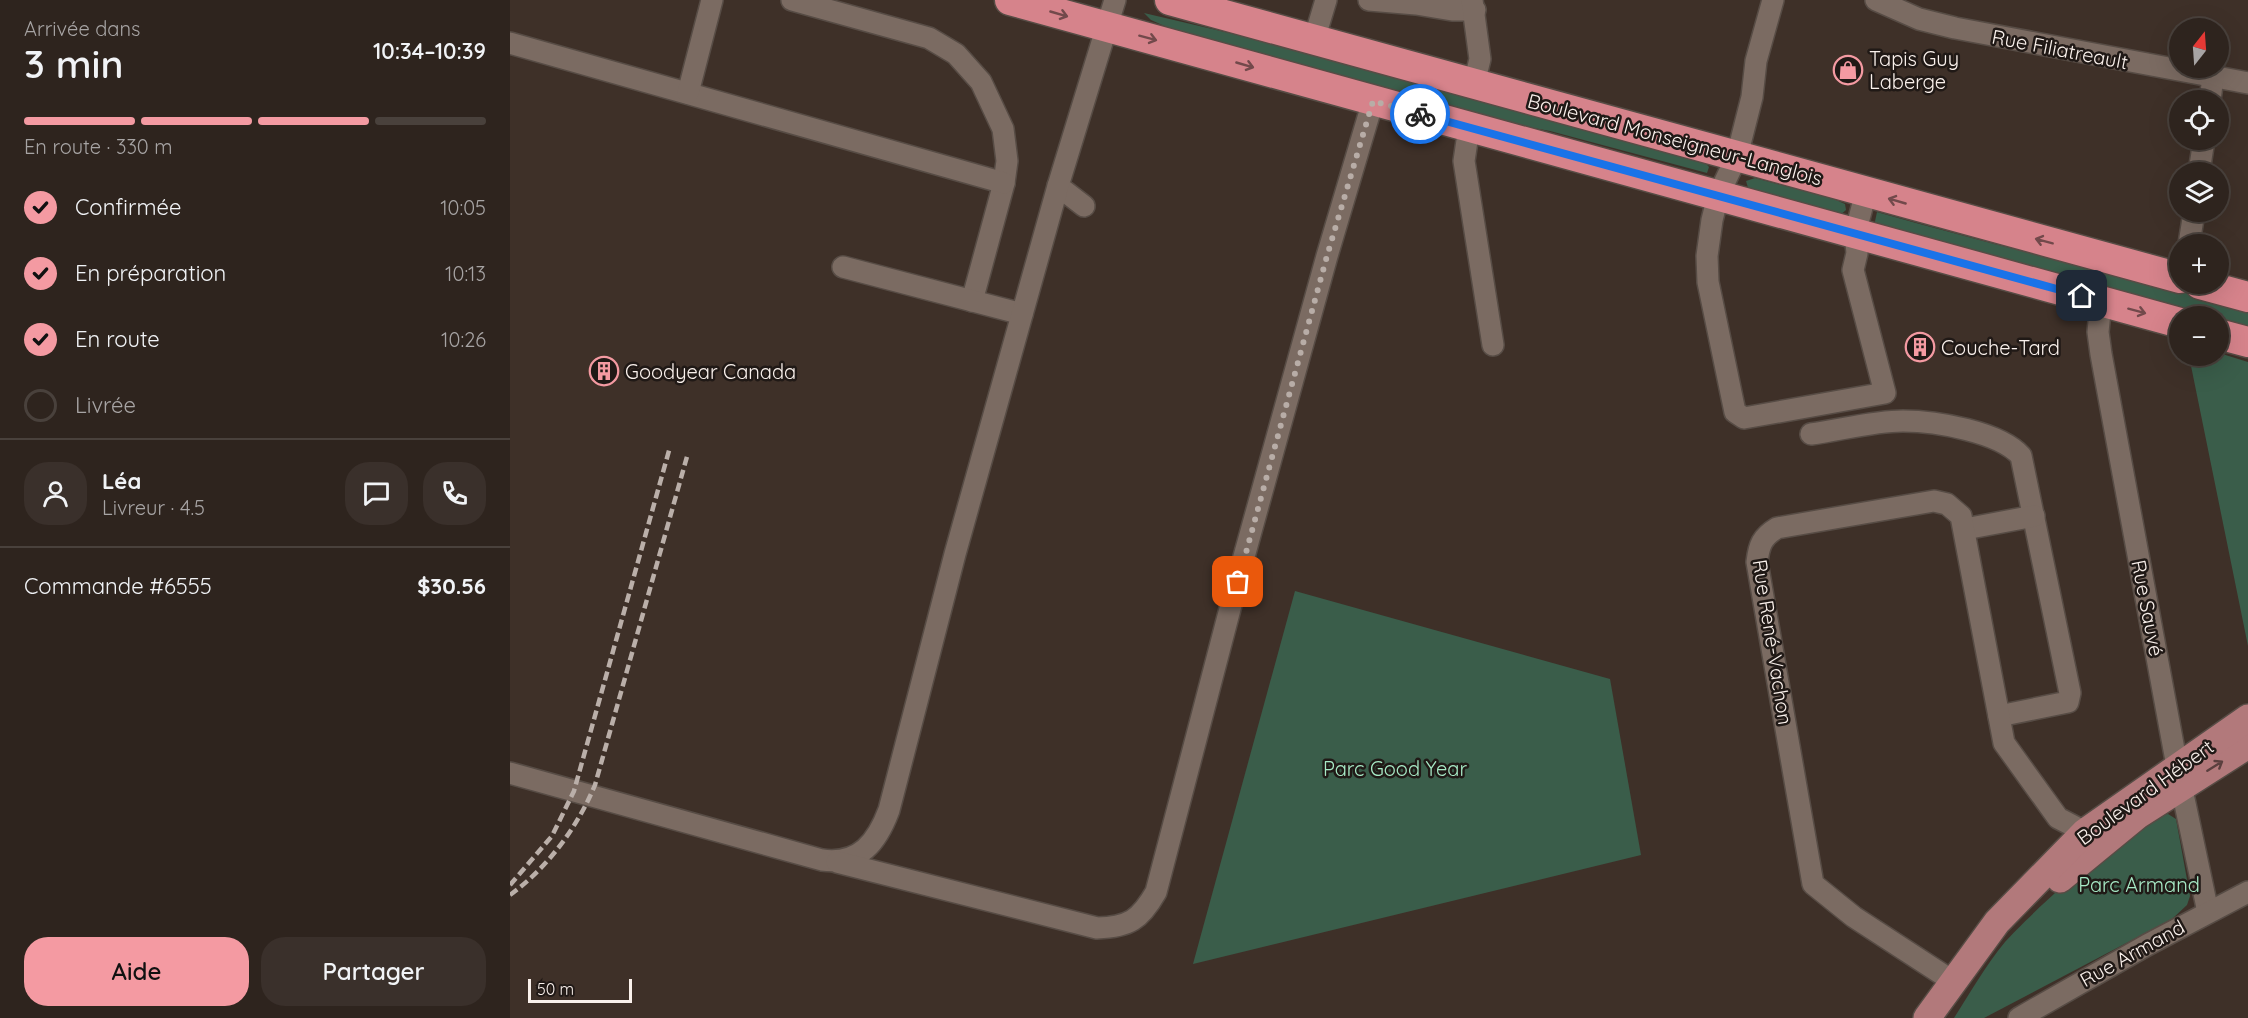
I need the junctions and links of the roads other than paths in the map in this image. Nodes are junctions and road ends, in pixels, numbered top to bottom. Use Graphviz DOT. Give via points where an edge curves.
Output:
graph roads {
  1 [pos="712,0"];
  2 [pos="792,0"];
  3 [pos="1010,0"];
  4 [pos="1170,0"];
  5 [pos="1326,0"];
  6 [pos="1370,0"];
  7 [pos="1773,0"];
  8 [pos="1876,0"];
  9 [pos="1474,5"];
  10 [pos="1111,14"];
  11 [pos="1314,40"];
  12 [pos="510,43"];
  13 [pos="2169,68"];
  14 [pos="2220,78"];
  15 [pos="2248,83"];
  16 [pos="1474,84"];
  17 [pos="688,93"];
  18 [pos="1373,101"];
  19 [pos="1469,128"];
  20 [pos="1737,156"];
  21 [pos="1004,183"];
  22 [pos="1058,186"];
  23 [pos="1866,192"];
  24 [pos="1718,196"];
  25 [pos="1084,206"];
  26 [pos="1855,234"];
  27 [pos="843,267"];
  28 [pos="2169,275"];
  29 [pos="2229,292"];
  30 [pos="2248,297"];
  31 [pos="972,301"];
  32 [pos="2101,301"];
  33 [pos="1022,314"];
  34 [pos="2169,320"];
  35 [pos="2229,337"];
  36 [pos="2248,342"];
  37 [pos="1493,345"];
  38 [pos="1811,434"];
  39 [pos="2034,516"];
  40 [pos="1965,529"];
  41 [pos="1999,716"];
  42 [pos="2248,718"];
  43 [pos="2248,745"];
  44 [pos="510,773"];
  45 [pos="2179,776"];
  46 [pos="2058,818"];
  47 [pos="2085,832"];
  48 [pos="2066,852"];
  49 [pos="835,862"];
  50 [pos="2248,892"];
  51 [pos="2208,912"];
  52 [pos="1997,922"];
  53 [pos="1954,982"];
  54 [pos="1927,1018"];
  55 [pos="2019,1018"];
  1 -- 17 [label="street"];
  2 -- 21 [label="street" via="910,32 956,54 981,82 997,112 1006,144"];
  3 -- 10 [label="highway, one-way"];
  4 -- 11 [label="highway, Boulevard Monseigneur-Langlois"];
  5 -- 11 [label="street"];
  6 -- 9 [label="street" via="1452,10"];
  7 -- 20 [label="street"];
  8 -- 13 [label="street, Rue Filiatreault" via="1919,19 1955,28"];
  9 -- 16 [label="street" via="1480,59"];
  10 -- 18 [label="highway, one-way"];
  10 -- 22 [label="street"];
  11 -- 16 [label="highway, Boulevard Monseigneur-Langlois"];
  12 -- 17 [label="street"];
  14 -- 15 [label="street, Rue Filiatreault"];
  16 -- 20 [label="highway, Boulevard Monseigneur-Langlois"];
  17 -- 21 [label="street"];
  18 -- 19 [label="highway"];
  18 -- 49 [label="street" via="1327,256 1156,892 1146,909 1119,927 1097,928"];
  19 -- 24 [label="highway"];
  19 -- 37 [label="street" via="1464,161"];
  20 -- 23 [label="highway, Boulevard Monseigneur-Langlois"];
  20 -- 24 [label="street"];
  21 -- 31 [label="street"];
  22 -- 25 [label="street"];
  22 -- 33 [label="street"];
  23 -- 26 [label="street"];
  28 -- 23 [label="highway, Boulevard Monseigneur-Langlois, one-way"];
  24 -- 26 [label="highway"];
  24 -- 26 [label="street" via="1707,256 1708,282 1735,412 1744,418 1885,393 1853,270 1857,253"];
  26 -- 32 [label="highway"];
  27 -- 31 [label="street"];
  29 -- 30 [label="highway"];
  31 -- 33 [label="street"];
  32 -- 34 [label="highway, one-way"];
  32 -- 45 [label="street, Rue Sauvé" via="2101,354"];
  33 -- 49 [label="street" via="889,810 879,835 865,851"];
  35 -- 36 [label="highway"];
  38 -- 39 [label="street" via="1903,422 1952,427 2000,441 2022,456"];
  39 -- 40 [label="street"];
  39 -- 41 [label="street" via="2070,693 2067,702 2055,706"];
  40 -- 41 [label="street, Rue René-Vachon"];
  40 -- 53 [label="street, Rue René-Vachon" via="1961,516 1947,504 1934,501 1777,528 1759,546 1757,562 1813,884 1854,917"];
  41 -- 46 [label="street, Rue René-Vachon" via="2004,743"];
  42 -- 45 [label="main road, Boulevard Hébert"];
  45 -- 43 [label="main road, Boulevard Hébert, one-way"];
  44 -- 49 [label="street"];
  45 -- 47 [label="main road, Boulevard Hébert"];
  45 -- 51 [label="street, Rue Sauvé"];
  45 -- 52 [label="main road, Boulevard Hébert" via="2139,815 2054,884"];
  46 -- 47 [label="street, Rue René-Vachon"];
  46 -- 48 [label="street"];
  47 -- 48 [label="main road, Boulevard Hébert"];
  48 -- 52 [label="main road, Boulevard Hébert"];
  50 -- 51 [label="street, Rue Armand"];
  51 -- 55 [label="street, Rue Armand"];
  52 -- 53 [label="main road, Boulevard Hébert"];
  53 -- 54 [label="main road, Boulevard Hébert"];
}
